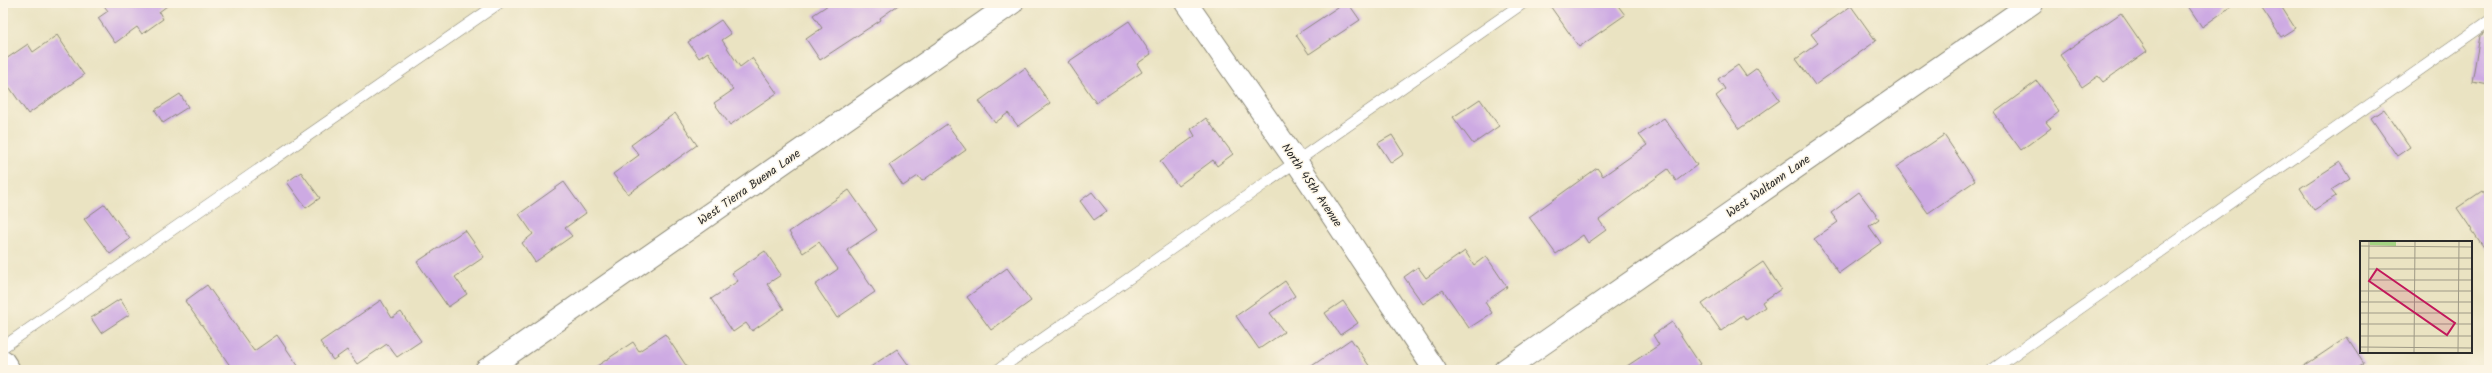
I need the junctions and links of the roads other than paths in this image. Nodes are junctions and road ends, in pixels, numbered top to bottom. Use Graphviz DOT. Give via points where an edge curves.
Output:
graph roads {
  1 [pos="499,3"];
  2 [pos="1012,3"];
  3 [pos="1186,3"];
  4 [pos="1523,3"];
  5 [pos="2032,3"];
  6 [pos="2489,21"];
  7 [pos="1296,161"];
  8 [pos="3,347"];
  9 [pos="3,361"];
  10 [pos="9,370"];
  11 [pos="486,370"];
  12 [pos="998,370"];
  13 [pos="1435,370"];
  14 [pos="1505,370"];
  15 [pos="1992,370"];
  1 -- 8 [label="lane"];
  2 -- 11 [label="street, West Tierra Buena Lane"];
  3 -- 7 [label="street, North 45th Avenue"];
  4 -- 7 [label="lane"];
  5 -- 14 [label="street, West Waltann Lane"];
  6 -- 15 [label="lane"];
  7 -- 12 [label="lane"];
  7 -- 13 [label="street, North 45th Avenue"];
  9 -- 10 [label="street"];
}
